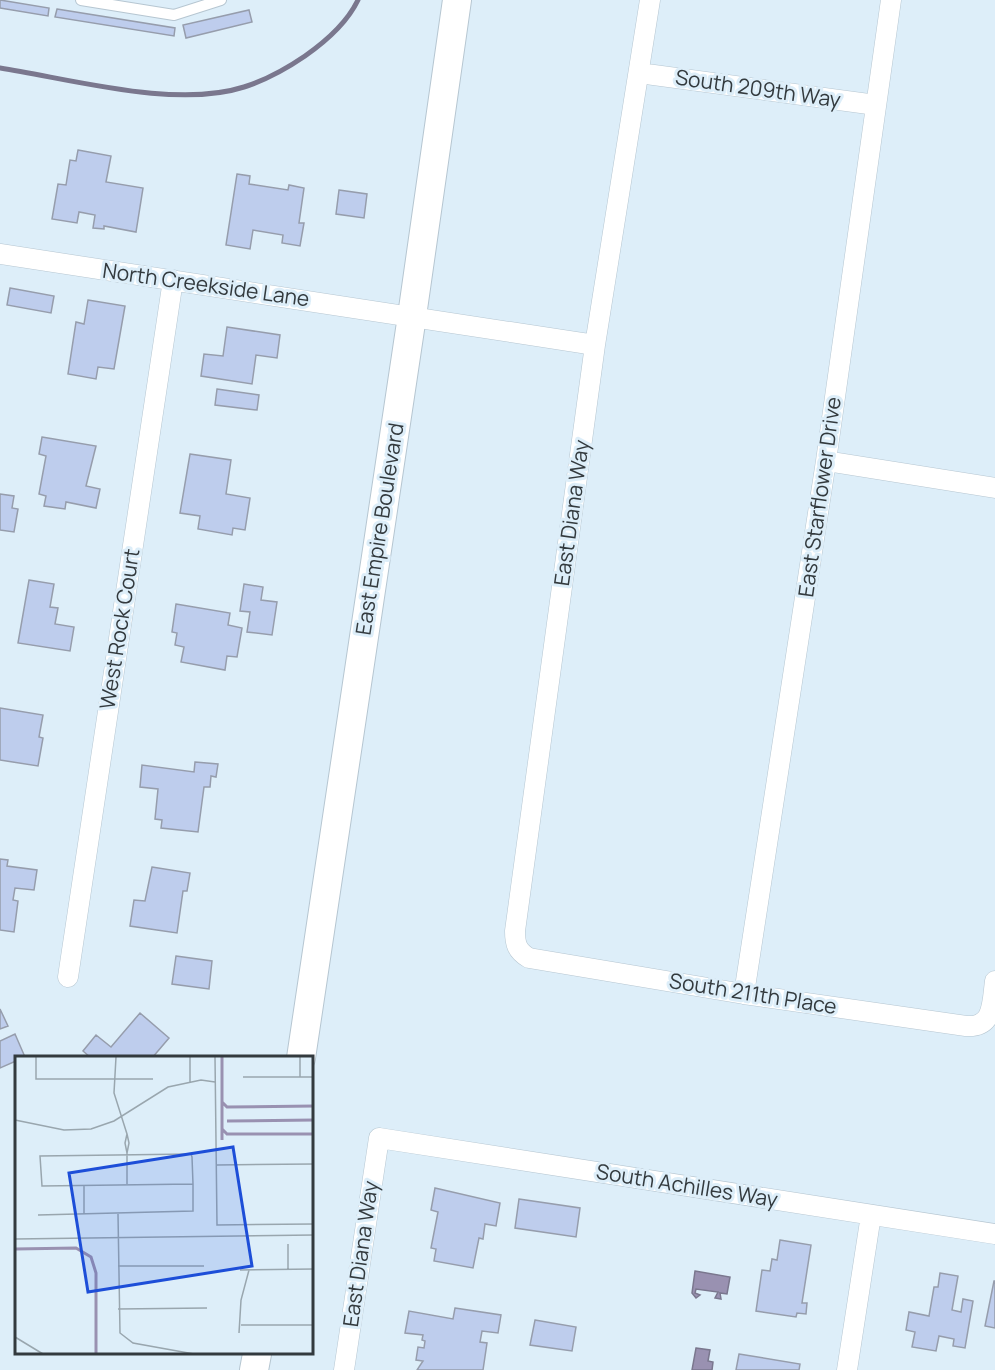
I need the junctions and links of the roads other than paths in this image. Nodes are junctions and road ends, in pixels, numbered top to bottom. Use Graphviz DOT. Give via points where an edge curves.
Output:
graph roads {
  1 [pos="81,0"];
  2 [pos="221,0"];
  3 [pos="456,0"];
  4 [pos="650,0"];
  5 [pos="891,0"];
  6 [pos="639,73"];
  7 [pos="876,105"];
  8 [pos="0,254"];
  9 [pos="173,280"];
  10 [pos="412,316"];
  11 [pos="595,345"];
  12 [pos="826,461"];
  13 [pos="995,488"];
  14 [pos="520,954"];
  15 [pos="68,977"];
  16 [pos="995,981"];
  17 [pos="744,994"];
  18 [pos="301,1056"];
  19 [pos="379,1138"];
  20 [pos="871,1215"];
  21 [pos="995,1234"];
  22 [pos="257,1355"];
  23 [pos="254,1370"];
  24 [pos="344,1370"];
  25 [pos="847,1370"];
  1 -- 2 [label="lane" via="174,15"];
  3 -- 10 [label="street, East Empire Boulevard"];
  4 -- 6 [label="street, East Diana Way"];
  5 -- 7 [label="street, East Starflower Drive"];
  6 -- 7 [label="street, South 209th Way"];
  6 -- 11 [label="street, East Diana Way"];
  7 -- 12 [label="street, East Starflower Drive"];
  8 -- 9 [label="street, North Creekside Lane"];
  9 -- 10 [label="street, North Creekside Lane"];
  9 -- 15 [label="street, West Rock Court"];
  10 -- 11 [label="street, North Creekside Lane"];
  10 -- 18 [label="street, East Empire Boulevard"];
  11 -- 14 [label="street, East Diana Way" via="515,931"];
  12 -- 13 [label="street"];
  12 -- 17 [label="street, East Starflower Drive"];
  14 -- 17 [label="street, South 211th Place"];
  16 -- 17 [label="street, South 211th Place" via="990,1016 976,1027"];
  19 -- 20 [label="street, South Achilles Way"];
  19 -- 24 [label="street, East Diana Way"];
  20 -- 21 [label="street, South Achilles Way"];
  20 -- 25 [label="street"];
  22 -- 23 [label="street"];
}
